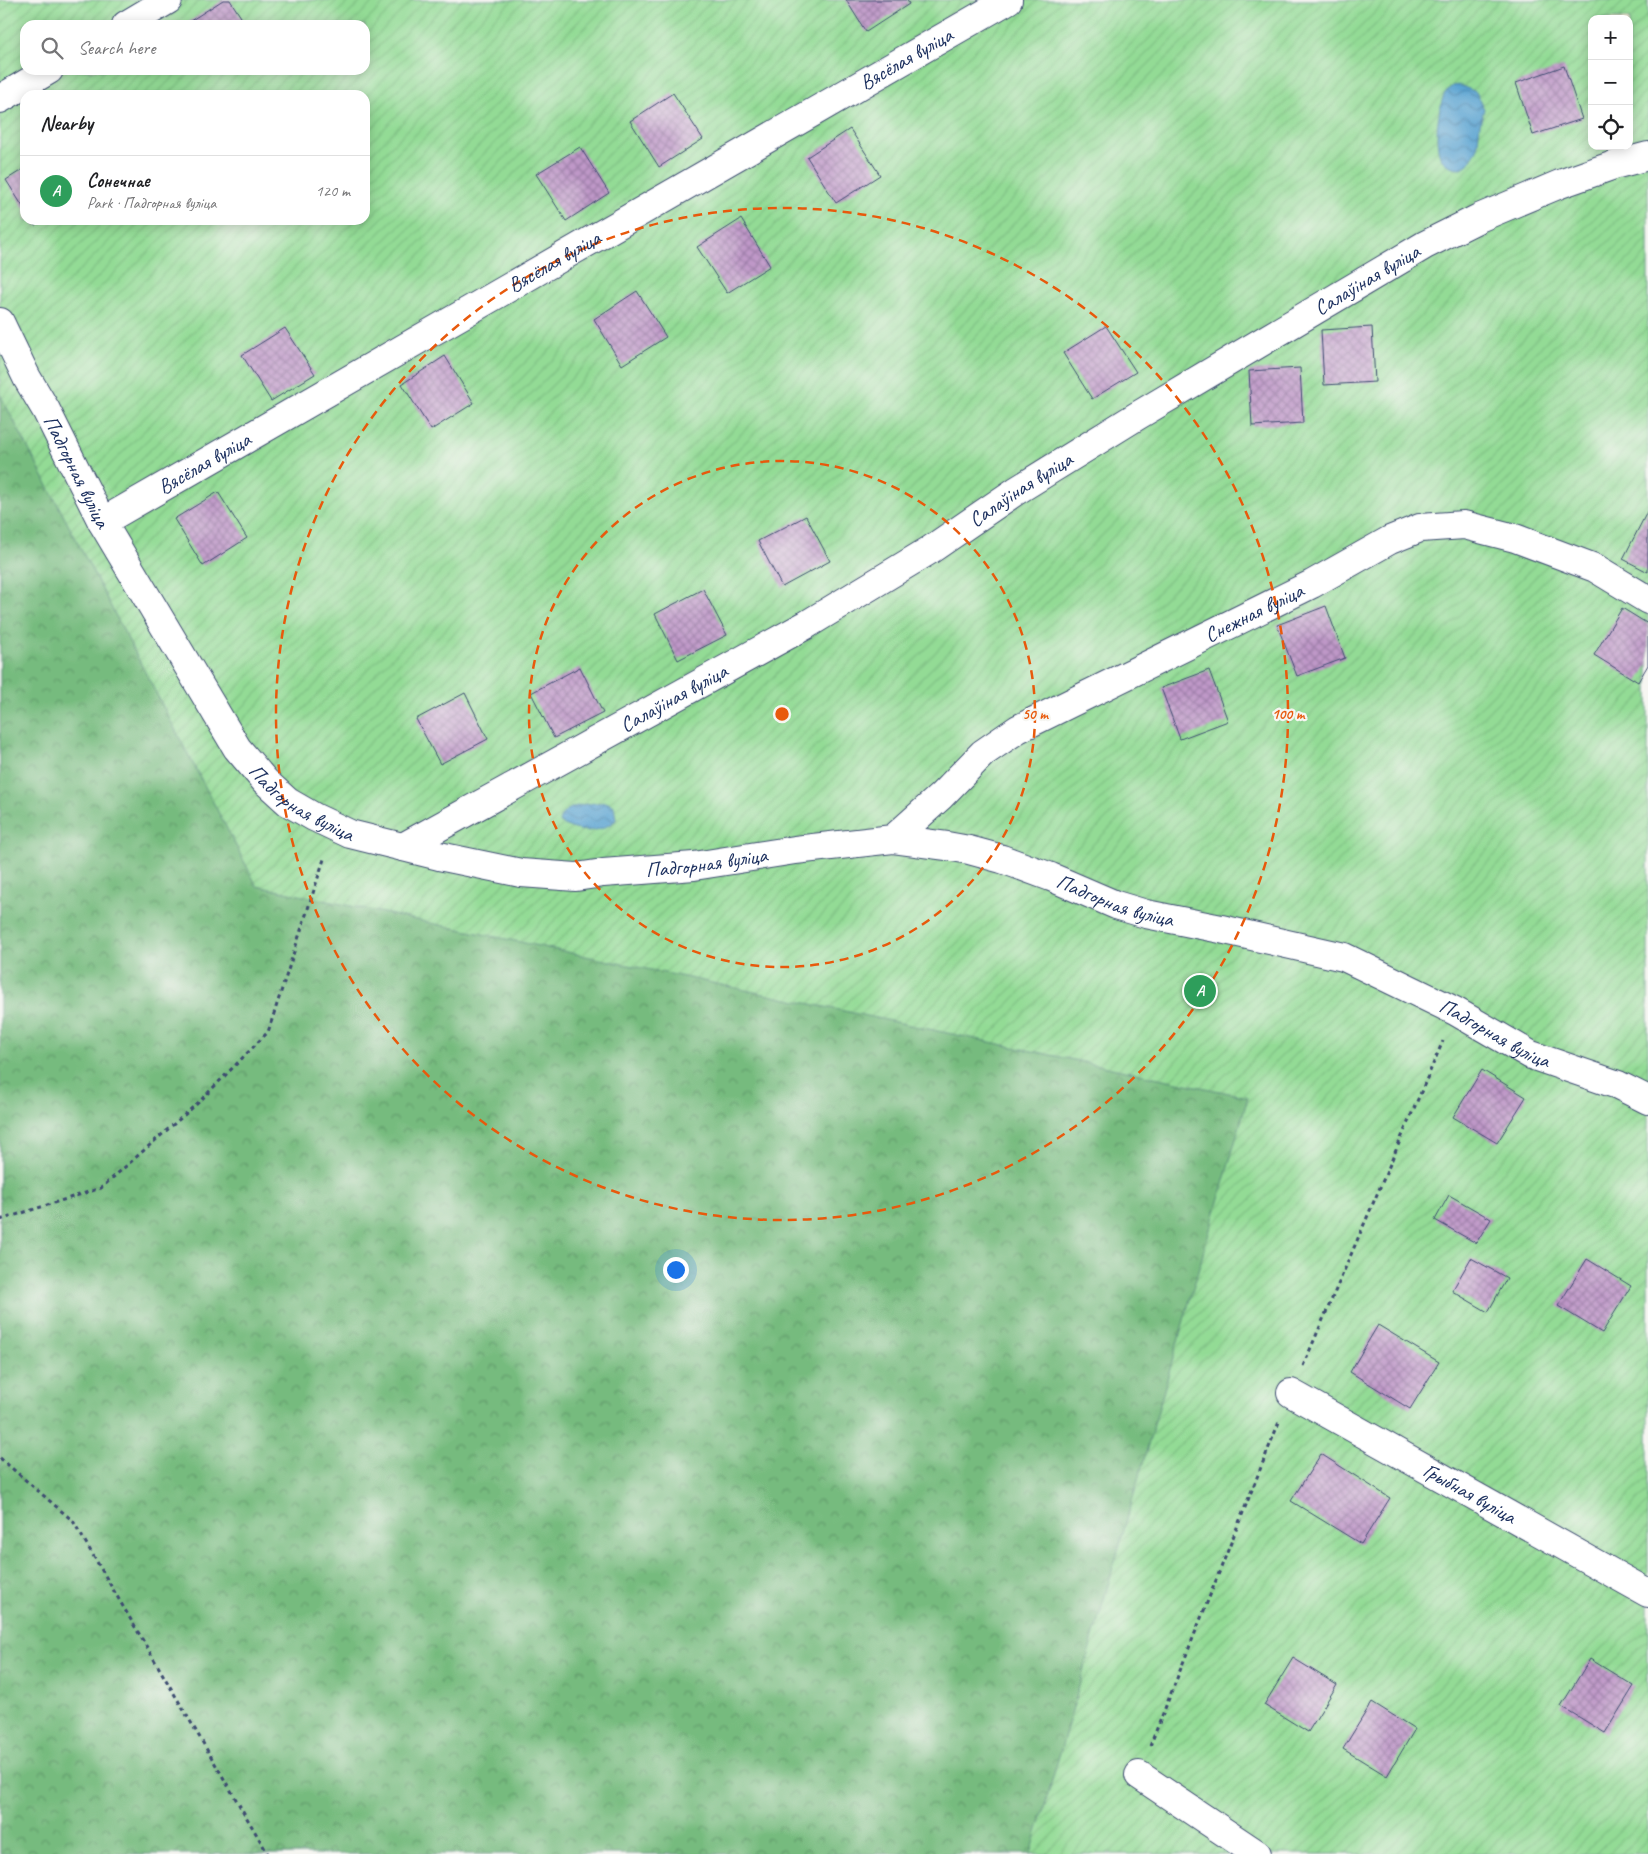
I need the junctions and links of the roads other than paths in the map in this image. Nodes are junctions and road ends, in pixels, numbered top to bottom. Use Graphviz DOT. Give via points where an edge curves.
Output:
graph roads {
  1 [pos="168,0"];
  2 [pos="1008,0"];
  3 [pos="134,20"];
  4 [pos="41,75"];
  5 [pos="0,99"];
  6 [pos="1648,156"];
  7 [pos="0,322"];
  8 [pos="102,522"];
  9 [pos="1648,600"];
  10 [pos="893,840"];
  11 [pos="403,847"];
  12 [pos="1648,1100"];
  13 [pos="1291,1393"];
  14 [pos="1648,1593"];
  15 [pos="1139,1775"];
  16 [pos="1257,1854"];
  1 -- 3 [label="street"];
  2 -- 8 [label="street, Вясёлая вуліца"];
  4 -- 5 [label="street"];
  6 -- 11 [label="street, Салаўіная вуліца" via="1560,184 1425,245 1137,416 806,626"];
  7 -- 8 [label="street, Падгорная вуліца"];
  8 -- 11 [label="street, Падгорная вуліца" via="237,748 265,781 288,802 314,817 350,834"];
  9 -- 10 [label="street, Снежная вуліца" via="1595,568 1515,538 1464,525 1420,528 1390,540 1312,584 1018,729 983,753"];
  10 -- 11 [label="street, Падгорная вуліца" via="795,850 694,866 576,877 521,873"];
  10 -- 12 [label="street, Падгорная вуліца" via="969,850 1002,859 1146,914 1344,957 1456,1011 1531,1055 1618,1085"];
  13 -- 14 [label="street, Грыбная вуліца"];
  15 -- 16 [label="street"];
}
